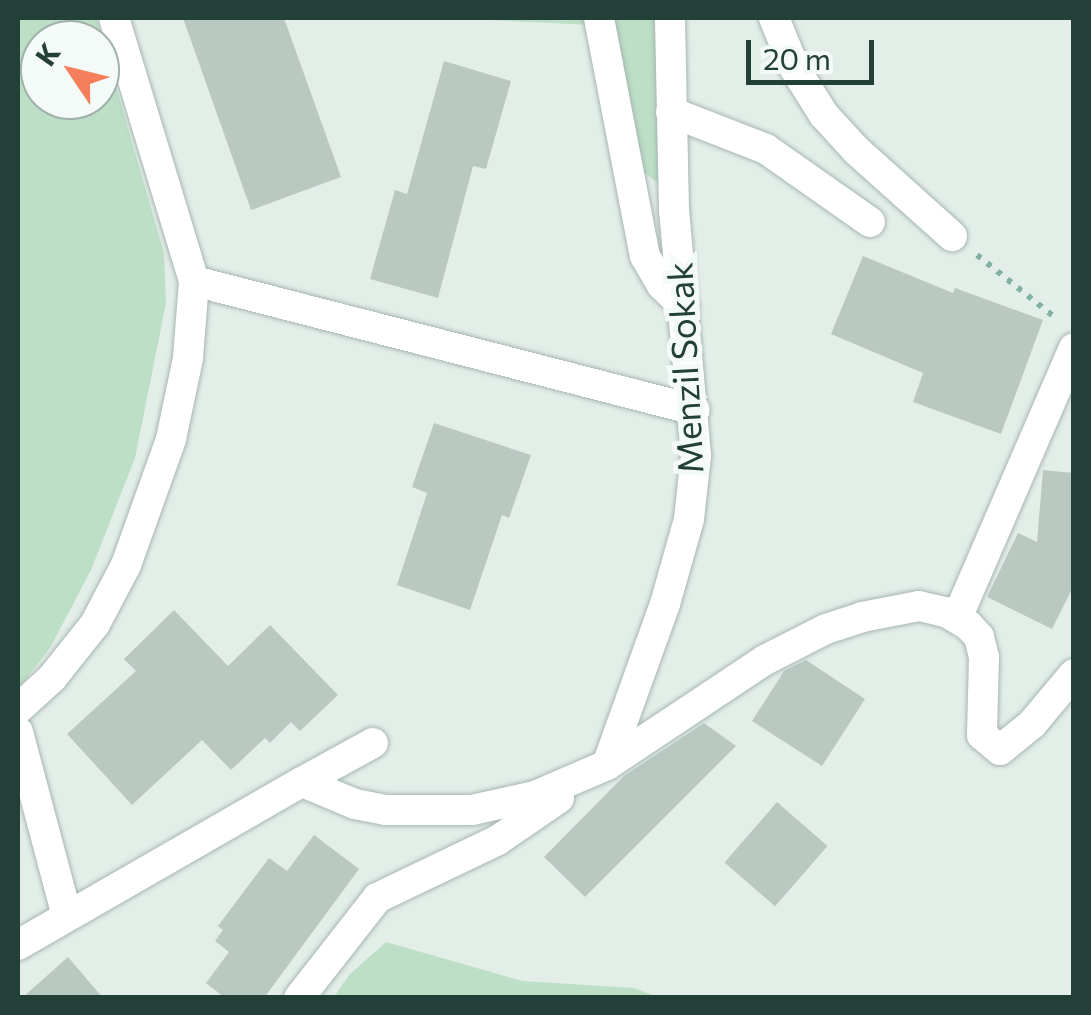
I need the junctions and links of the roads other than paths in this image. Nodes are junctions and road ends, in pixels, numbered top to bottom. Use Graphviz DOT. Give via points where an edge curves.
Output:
graph roads {
  1 [pos="114,18"];
  2 [pos="599,18"];
  3 [pos="670,18"];
  4 [pos="774,18"];
  5 [pos="671,112"];
  6 [pos="870,222"];
  7 [pos="952,236"];
  8 [pos="194,281"];
  9 [pos="684,307"];
  10 [pos="1074,348"];
  11 [pos="695,410"];
  12 [pos="956,618"];
  13 [pos="1074,674"];
  14 [pos="18,709"];
  15 [pos="18,732"];
  16 [pos="374,742"];
  17 [pos="607,766"];
  18 [pos="302,782"];
  19 [pos="66,916"];
  20 [pos="18,945"];
  21 [pos="299,998"];
  1 -- 8 [label="street"];
  2 -- 9 [label="street" via="645,256"];
  3 -- 5 [label="street, Menzil Sokak"];
  4 -- 7 [label="street" via="795,70 824,115"];
  5 -- 6 [label="street" via="766,149"];
  5 -- 9 [label="street, Menzil Sokak"];
  8 -- 11 [label="street"];
  8 -- 14 [label="street" via="188,358 171,439 126,565 95,624"];
  9 -- 11 [label="street, Menzil Sokak"];
  10 -- 12 [label="street"];
  11 -- 17 [label="street, Menzil Sokak" via="688,520"];
  12 -- 13 [label="street" via="979,637 982,735 1000,750"];
  12 -- 17 [label="street" via="919,606 893,608 826,629 765,660"];
  15 -- 19 [label="street"];
  16 -- 18 [label="street"];
  17 -- 18 [label="street" via="535,796 472,810 385,810"];
  17 -- 21 [label="street" via="498,840 377,898"];
  18 -- 19 [label="street"];
  19 -- 20 [label="street"];
}
